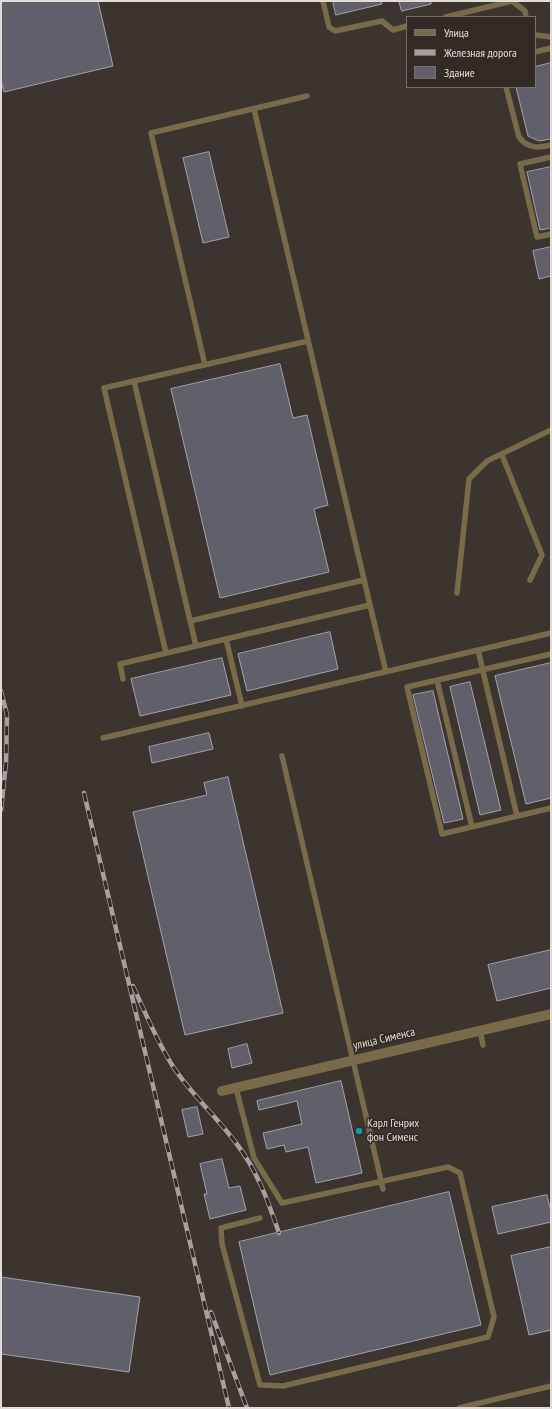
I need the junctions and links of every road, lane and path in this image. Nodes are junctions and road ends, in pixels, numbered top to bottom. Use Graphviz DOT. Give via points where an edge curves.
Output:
graph roads {
  1 [pos="323,1"];
  2 [pos="512,1"];
  3 [pos="450,16"];
  4 [pos="526,16"];
  5 [pos="406,26"];
  6 [pos="536,35"];
  7 [pos="551,37"];
  8 [pos="551,48"];
  9 [pos="536,52"];
  10 [pos="506,88"];
  11 [pos="307,96"];
  12 [pos="254,109"];
  13 [pos="551,145"];
  14 [pos="551,157"];
  15 [pos="551,234"];
  16 [pos="308,341"];
  17 [pos="205,365"];
  18 [pos="134,381"];
  19 [pos="551,430"];
  20 [pos="502,455"];
  21 [pos="364,580"];
  22 [pos="530,580"];
  23 [pos="457,593"];
  24 [pos="370,605"];
  25 [pos="190,621"];
  26 [pos="551,633"];
  27 [pos="226,639"];
  28 [pos="196,646"];
  29 [pos="478,650"];
  30 [pos="166,653"];
  31 [pos="551,654"];
  32 [pos="482,670"];
  33 [pos="386,672"];
  34 [pos="123,679"];
  35 [pos="437,680"];
  36 [pos="242,706"];
  37 [pos="103,738"];
  38 [pos="282,756"];
  39 [pos="551,808"];
  40 [pos="517,816"];
  41 [pos="472,827"];
  42 [pos="551,1014"];
  43 [pos="480,1030"];
  44 [pos="484,1045"];
  45 [pos="354,1060"];
  46 [pos="236,1088"];
  47 [pos="222,1091"];
  48 [pos="381,1180"];
  49 [pos="383,1189"];
  50 [pos="260,1218"];
  51 [pos="551,1386"];
  52 [pos="459,1408"];
  1 -- 5 [label="lane" via="329,27 335,31 382,21 393,30"];
  2 -- 3 [label="lane"];
  2 -- 4 [label="lane" via="525,10"];
  6 -- 7 [label="lane"];
  8 -- 9 [label="lane"];
  10 -- 13 [label="lane" via="519,137 523,143 534,148"];
  11 -- 12 [label="lane"];
  12 -- 16 [label="lane"];
  12 -- 17 [label="lane" via="151,133"];
  14 -- 15 [label="lane" via="520,164 537,237"];
  16 -- 17 [label="lane"];
  16 -- 21 [label="lane"];
  17 -- 18 [label="lane"];
  18 -- 25 [label="lane"];
  18 -- 30 [label="lane" via="104,388"];
  19 -- 20 [label="lane"];
  20 -- 22 [label="lane" via="542,555"];
  20 -- 23 [label="lane" via="487,461 469,479"];
  21 -- 24 [label="lane"];
  21 -- 25 [label="lane"];
  24 -- 27 [label="lane"];
  24 -- 33 [label="lane"];
  25 -- 28 [label="lane"];
  26 -- 29 [label="lane"];
  27 -- 28 [label="lane"];
  27 -- 36 [label="lane"];
  28 -- 30 [label="lane"];
  29 -- 32 [label="lane"];
  29 -- 33 [label="lane"];
  30 -- 34 [label="lane" via="120,664"];
  31 -- 32 [label="lane"];
  32 -- 35 [label="lane"];
  32 -- 40 [label="lane"];
  33 -- 36 [label="lane"];
  35 -- 41 [label="lane"];
  35 -- 41 [label="lane" via="407,687 442,834"];
  36 -- 37 [label="lane"];
  38 -- 45 [label="lane"];
  39 -- 40 [label="lane"];
  40 -- 41 [label="lane"];
  42 -- 43 [label="street, улица Сименса"];
  43 -- 44 [label="lane"];
  43 -- 45 [label="street, улица Сименса"];
  45 -- 46 [label="street, улица Сименса"];
  45 -- 48 [label="lane"];
  46 -- 47 [label="street, улица Сименса"];
  46 -- 48 [label="lane" via="254,1158 282,1203"];
  48 -- 49 [label="lane"];
  48 -- 50 [label="lane" via="448,1167 460,1173 494,1317 488,1337 283,1386 260,1386 222,1244 221,1228"];
  51 -- 52 [label="lane"];
}
